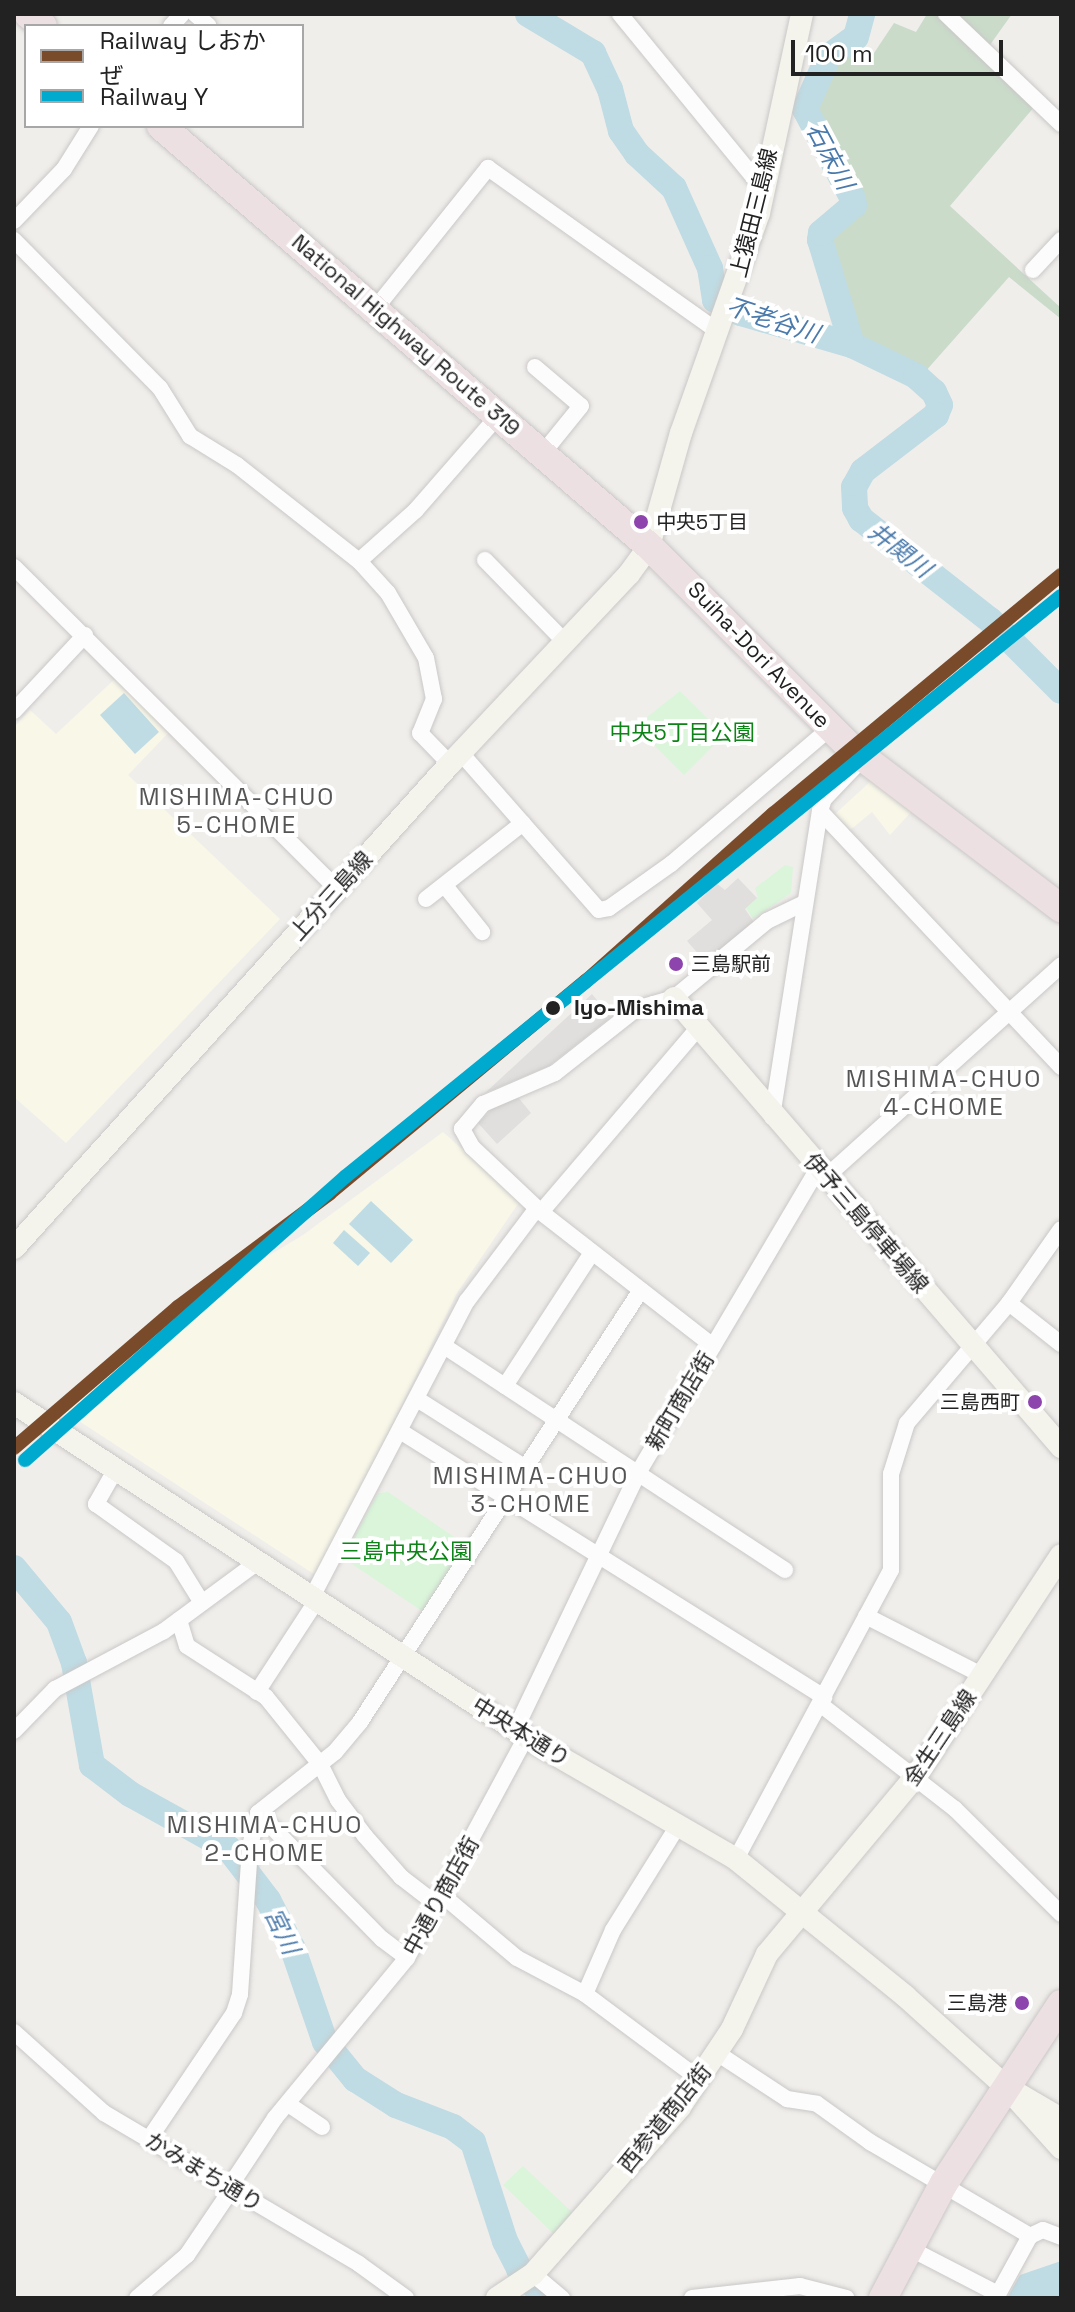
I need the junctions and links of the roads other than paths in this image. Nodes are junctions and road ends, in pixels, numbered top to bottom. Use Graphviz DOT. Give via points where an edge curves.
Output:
graph roads {
  1 [pos="620,14"];
  2 [pos="802,14"];
  3 [pos="946,14"];
  4 [pos="1061,124"];
  5 [pos="90,128"];
  6 [pos="163,128"];
  7 [pos="763,189"];
  8 [pos="14,221"];
  9 [pos="14,240"];
  10 [pos="1061,240"];
  11 [pos="1033,270"];
  12 [pos="375,309"];
  13 [pos="725,316"];
  14 [pos="535,367"];
  15 [pos="499,415"];
  16 [pos="543,453"];
  17 [pos="649,546"];
  18 [pos="485,560"];
  19 [pos="359,561"];
  20 [pos="14,567"];
  21 [pos="85,635"];
  22 [pos="563,640"];
  23 [pos="14,711"];
  24 [pos="830,728"];
  25 [pos="455,758"];
  26 [pos="863,758"];
  27 [pos="820,811"];
  28 [pos="523,823"];
  29 [pos="446,887"];
  30 [pos="337,889"];
  31 [pos="426,899"];
  32 [pos="804,903"];
  33 [pos="1061,908"];
  34 [pos="482,932"];
  35 [pos="1061,965"];
  36 [pos="674,998"];
  37 [pos="1012,1011"];
  38 [pos="698,1028"];
  39 [pos="1061,1067"];
  40 [pos="772,1117"];
  41 [pos="823,1172"];
  42 [pos="539,1210"];
  43 [pos="1061,1229"];
  44 [pos="14,1248"];
  45 [pos="591,1254"];
  46 [pos="641,1290"];
  47 [pos="1009,1303"];
  48 [pos="1061,1344"];
  49 [pos="444,1346"];
  50 [pos="713,1346"];
  51 [pos="973,1347"];
  52 [pos="505,1386"];
  53 [pos="417,1399"];
  54 [pos="14,1403"];
  55 [pos="556,1420"];
  56 [pos="400,1431"];
  57 [pos="1061,1447"];
  58 [pos="117,1467"];
  59 [pos="524,1467"];
  60 [pos="638,1473"];
  61 [pos="506,1495"];
  62 [pos="598,1555"];
  63 [pos="1061,1555"];
  64 [pos="259,1561"];
  65 [pos="785,1570"];
  66 [pos="315,1599"];
  67 [pos="202,1603"];
  68 [pos="866,1616"];
  69 [pos="179,1620"];
  70 [pos="404,1658"];
  71 [pos="982,1675"];
  72 [pos="257,1692"];
  73 [pos="822,1701"];
  74 [pos="14,1731"];
  75 [pos="520,1733"];
  76 [pos="320,1764"];
  77 [pos="916,1776"];
  78 [pos="258,1813"];
  79 [pos="677,1827"];
  80 [pos="736,1859"];
  81 [pos="439,1899"];
  82 [pos="803,1909"];
  83 [pos="1061,1914"];
  84 [pos="407,1958"];
  85 [pos="585,1994"];
  86 [pos="1061,2004"];
  87 [pos="14,2032"];
  88 [pos="717,2053"];
  89 [pos="699,2079"];
  90 [pos="1007,2088"];
  91 [pos="288,2104"];
  92 [pos="1061,2119"];
  93 [pos="322,2127"];
  94 [pos="149,2139"];
  95 [pos="1061,2148"];
  96 [pos="944,2183"];
  97 [pos="230,2190"];
  98 [pos="1030,2236"];
  99 [pos="1061,2237"];
  100 [pos="909,2248"];
  101 [pos="527,2279"];
  102 [pos="150,2295"];
  103 [pos="997,2296"];
  104 [pos="406,2298"];
  105 [pos="497,2298"];
  106 [pos="562,2298"];
  107 [pos="692,2298"];
  108 [pos="846,2298"];
  109 [pos="883,2298"];
  1 -- 7 [label="street"];
  2 -- 7 [label="main road, 上猿田三島線"];
  3 -- 4 [label="street"];
  5 -- 8 [label="street" via="64,169"];
  6 -- 12 [label="highway, National Highway Route 319"];
  7 -- 13 [label="main road, 上猿田三島線"];
  9 -- 19 [label="street" via="160,388 190,436 237,465"];
  10 -- 11 [label="street"];
  12 -- 13 [label="street" via="488,168"];
  12 -- 15 [label="highway, National Highway Route 319"];
  13 -- 17 [label="main road, 上猿田三島線" via="681,433"];
  14 -- 16 [label="street" via="581,406"];
  15 -- 16 [label="highway, National Highway Route 319"];
  15 -- 19 [label="street" via="416,510"];
  16 -- 17 [label="highway, National Highway Route 319"];
  17 -- 22 [label="main road, 上分三島線" via="629,574"];
  17 -- 24 [label="highway, Suiha-Dori Avenue"];
  18 -- 22 [label="street"];
  19 -- 25 [label="street" via="388,593 426,658 434,699 420,733"];
  20 -- 21 [label="street"];
  21 -- 23 [label="street"];
  21 -- 30 [label="street"];
  22 -- 25 [label="main road, 上分三島線"];
  24 -- 26 [label="highway, Suiha-Dori Avenue"];
  24 -- 28 [label="street" via="671,864 609,908 599,910"];
  25 -- 28 [label="street"];
  25 -- 30 [label="main road, 上分三島線"];
  26 -- 27 [label="street" via="824,799"];
  26 -- 33 [label="highway, Suiha-Dori Avenue"];
  27 -- 32 [label="street"];
  27 -- 37 [label="street"];
  28 -- 29 [label="street"];
  29 -- 31 [label="street"];
  29 -- 34 [label="street"];
  30 -- 44 [label="main road, 上分三島線"];
  32 -- 36 [label="street" via="767,921"];
  32 -- 40 [label="street"];
  35 -- 37 [label="street, 新町商店街"];
  36 -- 38 [label="main road, 伊予三島停車場線"];
  36 -- 42 [label="street" via="636,1009 555,1073 483,1104 462,1129 472,1147"];
  37 -- 39 [label="street"];
  37 -- 41 [label="street, 新町商店街"];
  38 -- 40 [label="main road, 伊予三島停車場線"];
  38 -- 42 [label="street"];
  40 -- 41 [label="main road, 伊予三島停車場線"];
  41 -- 50 [label="street, 新町商店街"];
  41 -- 51 [label="main road, 伊予三島停車場線"];
  42 -- 45 [label="street"];
  42 -- 49 [label="street" via="467,1301"];
  43 -- 47 [label="street"];
  45 -- 46 [label="street"];
  45 -- 52 [label="street"];
  46 -- 50 [label="street"];
  46 -- 55 [label="street"];
  47 -- 48 [label="street"];
  47 -- 51 [label="street"];
  49 -- 52 [label="street"];
  49 -- 53 [label="street"];
  50 -- 60 [label="street, 新町商店街"];
  51 -- 57 [label="main road, 伊予三島停車場線"];
  51 -- 68 [label="street" via="905,1428 891,1474 891,1570"];
  52 -- 55 [label="street"];
  53 -- 56 [label="street"];
  53 -- 59 [label="street"];
  54 -- 58 [label="main road, 中央本通り"];
  55 -- 59 [label="street"];
  55 -- 60 [label="street"];
  56 -- 61 [label="street"];
  56 -- 66 [label="street"];
  58 -- 64 [label="main road, 中央本通り"];
  58 -- 67 [label="street" via="96,1504 176,1561"];
  59 -- 61 [label="street"];
  60 -- 62 [label="street, 新町商店街"];
  60 -- 65 [label="street"];
  61 -- 62 [label="street"];
  61 -- 70 [label="street"];
  62 -- 73 [label="street"];
  62 -- 75 [label="street, 新町商店街"];
  63 -- 71 [label="main road, 金生三島線"];
  64 -- 66 [label="main road, 中央本通り"];
  64 -- 67 [label="street"];
  66 -- 70 [label="main road, 中央本通り"];
  66 -- 72 [label="street"];
  67 -- 69 [label="street"];
  68 -- 71 [label="street"];
  68 -- 73 [label="street"];
  69 -- 72 [label="street" via="187,1646"];
  69 -- 74 [label="street" via="45,1697"];
  70 -- 75 [label="main road, 中央本通り"];
  70 -- 76 [label="street" via="360,1722"];
  71 -- 77 [label="main road, 金生三島線"];
  72 -- 76 [label="street"];
  73 -- 77 [label="street"];
  73 -- 80 [label="street"];
  75 -- 79 [label="main road, 中央本通り"];
  75 -- 81 [label="street, 中通り商店街"];
  76 -- 78 [label="street"];
  76 -- 81 [label="street" via="338,1800 401,1877"];
  77 -- 82 [label="main road, 金生三島線"];
  77 -- 83 [label="street"];
  78 -- 84 [label="street"];
  78 -- 94 [label="street" via="250,1846 240,1994 234,2013"];
  79 -- 80 [label="main road, 中央本通り"];
  79 -- 85 [label="street" via="613,1930"];
  80 -- 82 [label="main road, 中央本通り"];
  81 -- 84 [label="street, 中通り商店街"];
  81 -- 85 [label="street" via="517,1958"];
  82 -- 88 [label="main road, 西参道商店街" via="767,1954"];
  82 -- 90 [label="main road, 中央本通り"];
  84 -- 91 [label="street, 中通り商店街"];
  85 -- 89 [label="street"];
  86 -- 90 [label="highway"];
  87 -- 94 [label="street, かみまち通り" via="104,2113"];
  88 -- 89 [label="main road, 西参道商店街"];
  88 -- 96 [label="street" via="787,2099 817,2104 870,2142"];
  89 -- 101 [label="main road, 西参道商店街"];
  90 -- 92 [label="main road"];
  90 -- 95 [label="main road"];
  90 -- 96 [label="highway"];
  91 -- 93 [label="street"];
  91 -- 97 [label="street, 中通り商店街"];
  94 -- 97 [label="street, かみまち通り"];
  96 -- 98 [label="street"];
  96 -- 100 [label="highway"];
  97 -- 102 [label="street, 中通り商店街" via="187,2255"];
  97 -- 104 [label="street, かみまち通り" via="359,2264"];
  98 -- 99 [label="street" via="1043,2230"];
  98 -- 103 [label="street"];
  100 -- 103 [label="street"];
  100 -- 109 [label="highway"];
  101 -- 105 [label="main road"];
  101 -- 106 [label="street"];
  107 -- 108 [label="street" via="800,2286"];
}
